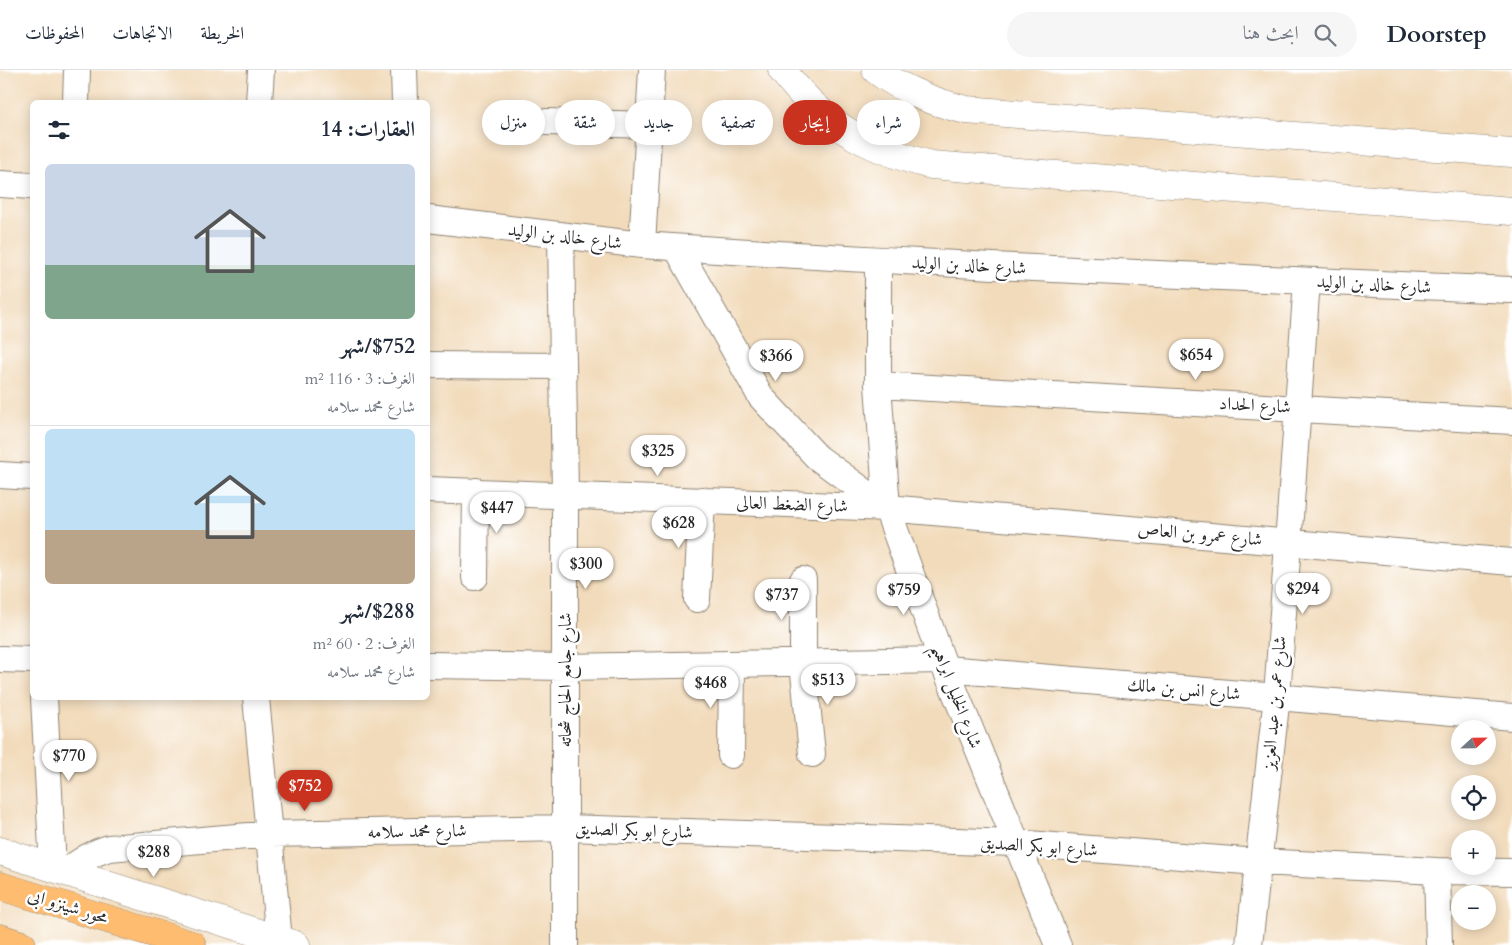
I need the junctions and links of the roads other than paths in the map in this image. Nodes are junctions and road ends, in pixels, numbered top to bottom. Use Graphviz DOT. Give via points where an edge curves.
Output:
graph roads {
  1 [pos="77,70"];
  2 [pos="261,70"];
  3 [pos="404,70"];
  4 [pos="652,70"];
  5 [pos="782,70"];
  6 [pos="876,70"];
  7 [pos="76,100"];
  8 [pos="259,100"];
  9 [pos="405,100"];
  10 [pos="650,100"];
  11 [pos="546,122"];
  12 [pos="625,124"];
  13 [pos="648,145"];
  14 [pos="1512,153"];
  15 [pos="0,184"];
  16 [pos="30,186"];
  17 [pos="1512,211"];
  18 [pos="430,219"];
  19 [pos="561,235"];
  20 [pos="642,245"];
  21 [pos="677,248"];
  22 [pos="878,261"];
  23 [pos="1307,281"];
  24 [pos="1512,290"];
  25 [pos="430,365"];
  26 [pos="563,366"];
  27 [pos="878,385"];
  28 [pos="1298,408"];
  29 [pos="1512,421"];
  30 [pos="0,475"];
  31 [pos="30,477"];
  32 [pos="430,490"];
  33 [pos="476,491"];
  34 [pos="565,494"];
  35 [pos="702,500"];
  36 [pos="887,508"];
  37 [pos="1288,542"];
  38 [pos="1512,562"];
  39 [pos="475,577"];
  40 [pos="803,580"];
  41 [pos="697,599"];
  42 [pos="0,659"];
  43 [pos="30,660"];
  44 [pos="802,663"];
  45 [pos="732,664"];
  46 [pos="430,665"];
  47 [pos="944,665"];
  48 [pos="565,667"];
  49 [pos="1276,696"];
  50 [pos="44,700"];
  51 [pos="256,700"];
  52 [pos="1512,717"];
  53 [pos="812,754"];
  54 [pos="731,756"];
  55 [pos="566,828"];
  56 [pos="270,834"];
  57 [pos="1015,843"];
  58 [pos="3,853"];
  59 [pos="1258,862"];
  60 [pos="60,870"];
  61 [pos="1437,871"];
  62 [pos="1512,872"];
  63 [pos="0,886"];
  64 [pos="0,938"];
  65 [pos="288,942"];
  66 [pos="1257,944"];
  67 [pos="22,945"];
  68 [pos="192,945"];
  69 [pos="565,945"];
  70 [pos="1058,945"];
  71 [pos="1439,945"];
  1 -- 7 [label="street"];
  2 -- 8 [label="street"];
  3 -- 9 [label="street"];
  4 -- 10 [label="street"];
  5 -- 17 [label="street" via="797,90 844,131 878,149 931,165"];
  6 -- 14 [label="street" via="913,93 939,104 966,110"];
  11 -- 12 [label="street"];
  13 -- 20 [label="street"];
  15 -- 16 [label="street"];
  18 -- 19 [label="street, شارع خالد بن الوليد"];
  19 -- 20 [label="street, شارع خالد بن الوليد"];
  19 -- 26 [label="street, شارع جامع الحاج شحاته"];
  20 -- 21 [label="street, شارع خالد بن الوليد"];
  21 -- 22 [label="street, شارع خالد بن الوليد"];
  21 -- 36 [label="street" via="761,396 817,457"];
  22 -- 23 [label="street, شارع خالد بن الوليد"];
  22 -- 27 [label="street, شارع الخليل ابراهيم"];
  23 -- 24 [label="street, شارع خالد بن الوليد"];
  23 -- 28 [label="street, شارع عمر بن عبد العزيز"];
  25 -- 26 [label="street"];
  26 -- 34 [label="street, شارع جامع الحاج شحاته"];
  27 -- 28 [label="street, شارع الحداد"];
  27 -- 36 [label="street, شارع الخليل ابراهيم"];
  28 -- 29 [label="street, شارع الحداد"];
  28 -- 37 [label="street, شارع عمر بن عبد العزيز"];
  30 -- 31 [label="street"];
  32 -- 33 [label="street, شارع الضغط العالى"];
  33 -- 34 [label="street, شارع الضغط العالى"];
  33 -- 39 [label="street"];
  34 -- 35 [label="street, شارع الضغط العالى"];
  34 -- 48 [label="street, شارع جامع الحاج شحاته"];
  35 -- 36 [label="street, شارع الضغط العالى"];
  35 -- 41 [label="street"];
  36 -- 37 [label="street, شارع عمرو بن العاص"];
  36 -- 47 [label="street, شارع الخليل ابراهيم"];
  37 -- 38 [label="street, شارع عمرو بن العاص"];
  37 -- 49 [label="street, شارع عمر بن عبد العزيز"];
  40 -- 44 [label="street"];
  42 -- 43 [label="street"];
  44 -- 45 [label="street, شارع انس بن مالك"];
  44 -- 47 [label="street, شارع انس بن مالك"];
  44 -- 53 [label="street"];
  45 -- 48 [label="street, شارع انس بن مالك"];
  45 -- 54 [label="street"];
  46 -- 48 [label="street, شارع انس بن مالك"];
  47 -- 49 [label="street, شارع انس بن مالك"];
  47 -- 57 [label="street, شارع الخليل ابراهيم"];
  48 -- 55 [label="street, شارع جامع الحاج شحاته"];
  49 -- 52 [label="street, شارع انس بن مالك"];
  49 -- 59 [label="street, شارع عمر بن عبد العزيز"];
  50 -- 60 [label="street"];
  51 -- 56 [label="street"];
  55 -- 56 [label="street, شارع محمد سلامه"];
  55 -- 57 [label="street, شارع ابو بكر الصديق"];
  55 -- 69 [label="street, شارع جامع الحاج شحاته"];
  56 -- 60 [label="street, شارع محمد سلامه" via="109,848"];
  56 -- 65 [label="street"];
  57 -- 59 [label="street, شارع ابو بكر الصديق"];
  57 -- 70 [label="street, شارع الخليل ابراهيم"];
  58 -- 60 [label="street"];
  59 -- 61 [label="street, شارع ابو بكر الصديق"];
  59 -- 66 [label="street, شارع عمر بن عبد العزيز"];
  60 -- 65 [label="street"];
  61 -- 62 [label="street, شارع ابو بكر الصديق"];
  61 -- 71 [label="street"];
  63 -- 68 [label="main road, محور شينزو ابى"];
  64 -- 67 [label="main road"];
}
